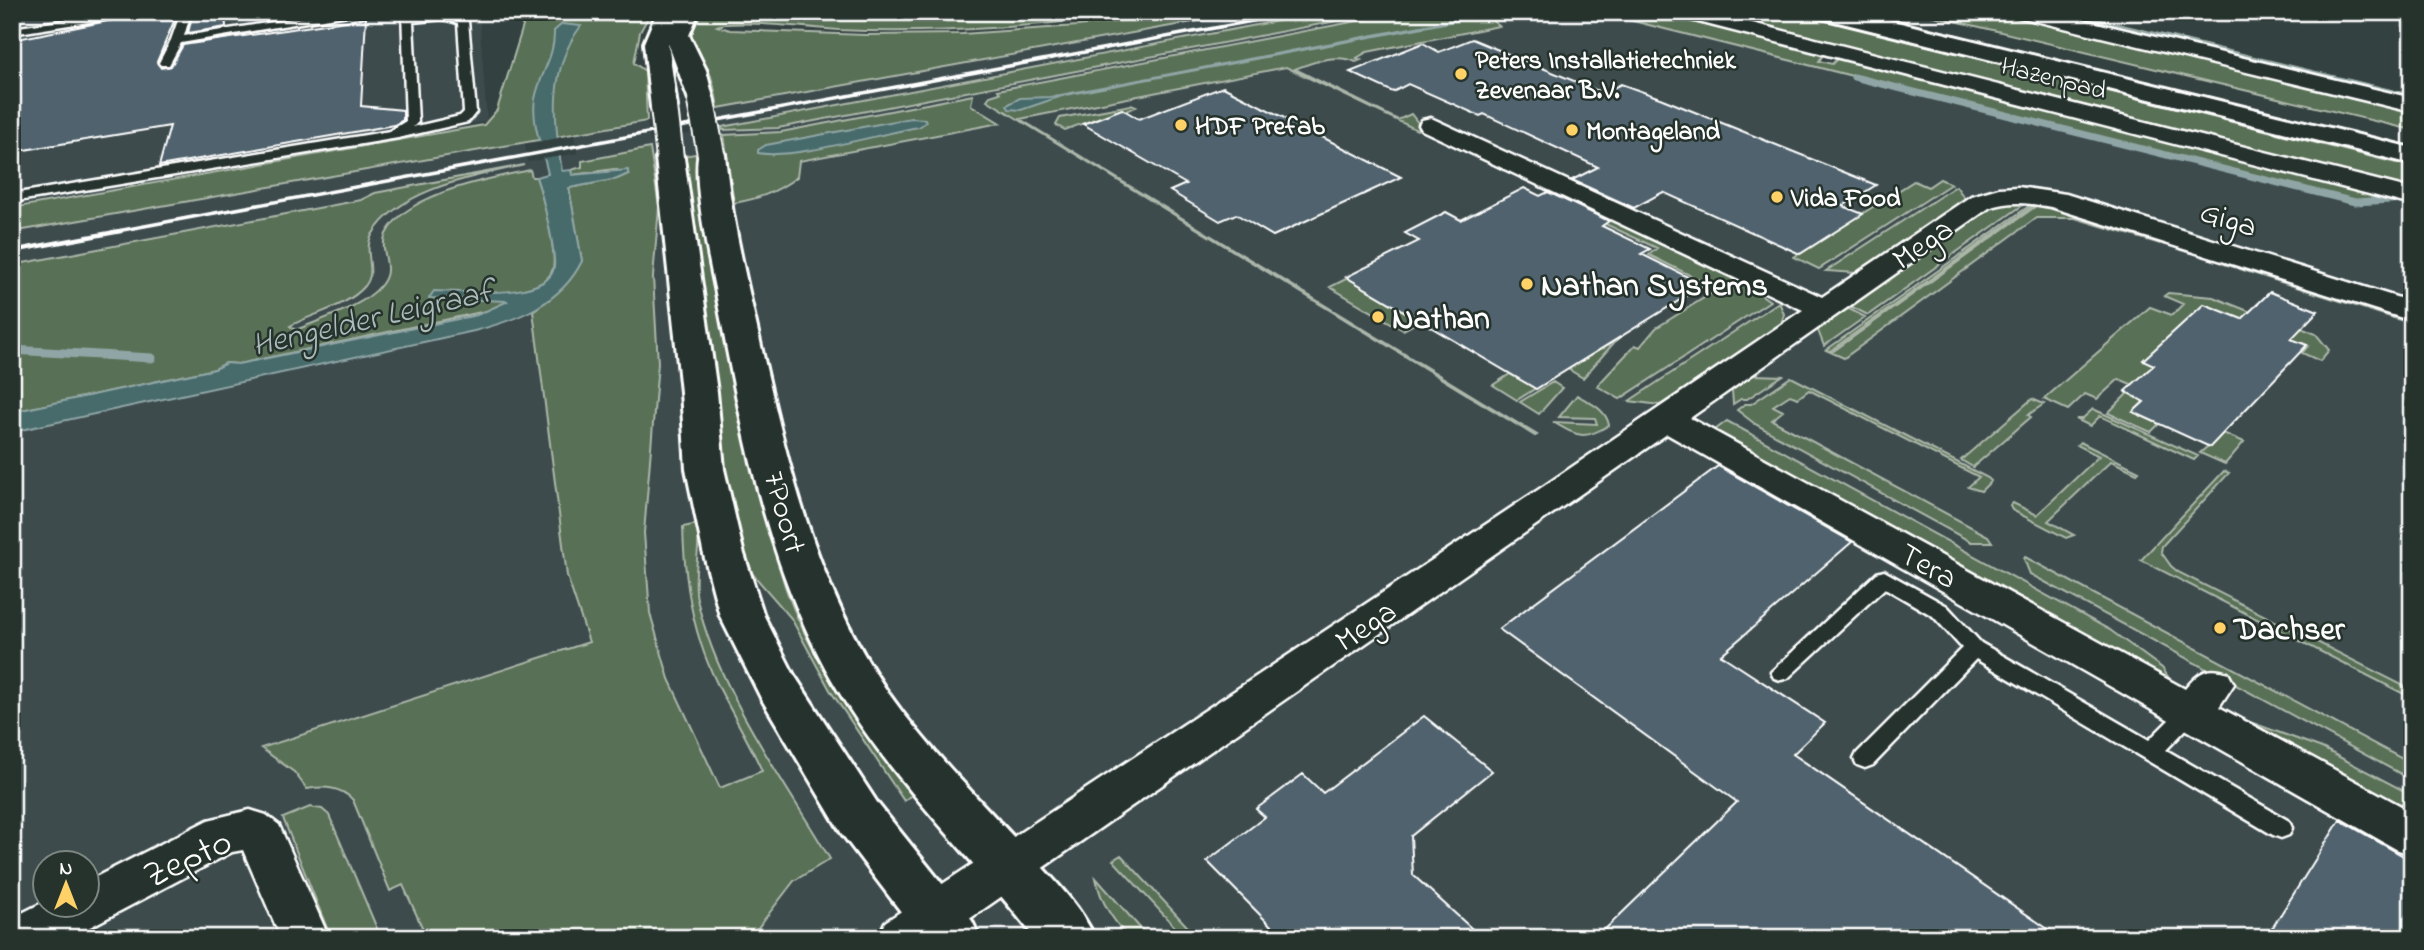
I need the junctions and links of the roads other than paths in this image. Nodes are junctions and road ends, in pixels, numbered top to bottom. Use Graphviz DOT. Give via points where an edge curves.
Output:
graph roads {
  1 [pos="146,12"];
  2 [pos="186,12"];
  3 [pos="361,12"];
  4 [pos="668,12"];
  5 [pos="687,12"];
  6 [pos="1682,12"];
  7 [pos="1826,12"];
  8 [pos="1883,12"];
  9 [pos="2022,12"];
  10 [pos="408,15"];
  11 [pos="12,31"];
  12 [pos="177,40"];
  13 [pos="165,63"];
  14 [pos="2412,105"];
  15 [pos="1431,125"];
  16 [pos="394,134"];
  17 [pos="2412,140"];
  18 [pos="2412,156"];
  19 [pos="2025,193"];
  20 [pos="2412,197"];
  21 [pos="12,198"];
  22 [pos="1826,310"];
  23 [pos="2412,312"];
  24 [pos="1666,419"];
  25 [pos="1974,648"];
  26 [pos="1782,672"];
  27 [pos="2202,698"];
  28 [pos="2151,752"];
  29 [pos="1865,759"];
  30 [pos="2281,828"];
  31 [pos="2412,835"];
  32 [pos="1008,866"];
  33 [pos="102,896"];
  34 [pos="60,918"];
  35 [pos="931,930"];
  36 [pos="22,938"];
  37 [pos="305,938"];
  38 [pos="1068,938"];
  1 -- 11 [label="lane"];
  2 -- 12 [label="lane"];
  3 -- 12 [label="lane"];
  4 -- 35 [label="main road, bridge" via="656,43 705,469 723,551 742,616 777,686"];
  5 -- 32 [label="main road, 7Poort, bridge" via="677,35 701,102 713,195 747,367 789,532 825,627 853,677 930,781"];
  6 -- 20 [label="street, Hazenpad"];
  7 -- 18 [label="main road"];
  8 -- 17 [label="main road"];
  9 -- 14 [label="street"];
  10 -- 16 [label="lane" via="412,122"];
  10 -- 16 [label="lane" via="456,16 463,21 470,112 464,119"];
  12 -- 13 [label="lane"];
  15 -- 22 [label="street"];
  16 -- 21 [label="lane"];
  19 -- 22 [label="street, Mega" via="1980,202"];
  19 -- 23 [label="street, Giga"];
  22 -- 24 [label="street, Mega"];
  24 -- 27 [label="street, Tera"];
  24 -- 32 [label="street, Mega"];
  25 -- 26 [label="lane" via="1940,611 1884,578"];
  25 -- 28 [label="lane"];
  25 -- 29 [label="lane"];
  27 -- 28 [label="lane"];
  27 -- 31 [label="street, Tera"];
  28 -- 30 [label="lane"];
  32 -- 35 [label="street, Mega"];
  32 -- 38 [label="main road, 7Poort"];
  33 -- 37 [label="street, Zepto" via="224,834 250,829 263,839"];
  34 -- 36 [label="street, Zepto"];
}
